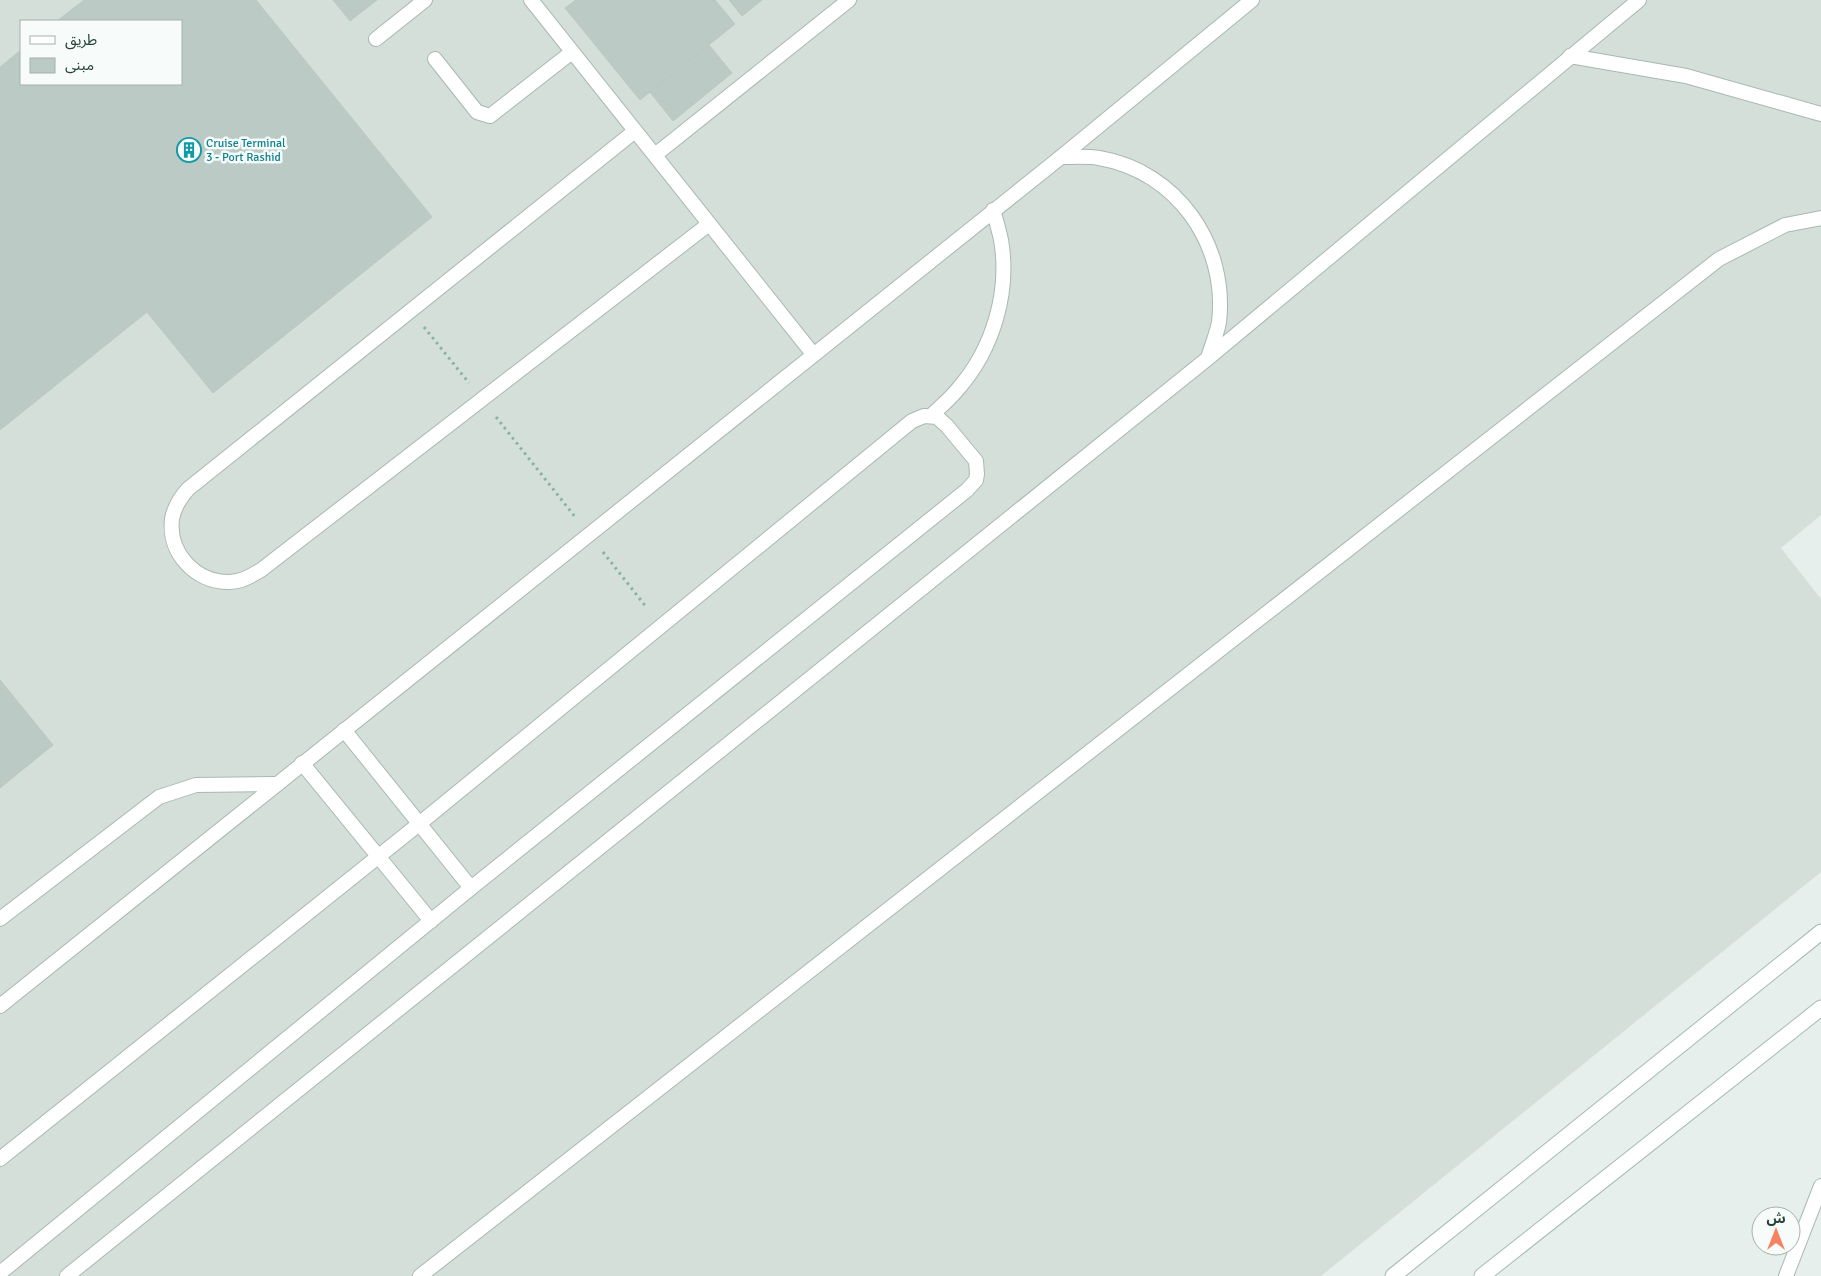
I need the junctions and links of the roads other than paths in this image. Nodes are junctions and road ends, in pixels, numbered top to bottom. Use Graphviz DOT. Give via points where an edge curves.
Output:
graph roads {
  1 [pos="425,0"];
  2 [pos="531,0"];
  3 [pos="849,0"];
  4 [pos="1252,0"];
  5 [pos="1639,0"];
  6 [pos="376,39"];
  7 [pos="572,52"];
  8 [pos="1570,56"];
  9 [pos="435,59"];
  10 [pos="1821,114"];
  11 [pos="635,131"];
  12 [pos="655,155"];
  13 [pos="1061,157"];
  14 [pos="993,210"];
  15 [pos="1821,218"];
  16 [pos="709,224"];
  17 [pos="813,354"];
  18 [pos="1207,359"];
  19 [pos="931,416"];
  20 [pos="344,730"];
  21 [pos="302,764"];
  22 [pos="277,784"];
  23 [pos="419,824"];
  24 [pos="378,856"];
  25 [pos="471,888"];
  26 [pos="0,919"];
  27 [pos="431,921"];
  28 [pos="1821,932"];
  29 [pos="0,1006"];
  30 [pos="1821,1008"];
  31 [pos="0,1159"];
  32 [pos="1821,1186"];
  33 [pos="0,1273"];
  34 [pos="68,1276"];
  35 [pos="420,1276"];
  36 [pos="1394,1276"];
  37 [pos="1482,1276"];
  38 [pos="1786,1276"];
  1 -- 6 [label="lane"];
  2 -- 7 [label="lane"];
  3 -- 12 [label="lane"];
  4 -- 13 [label="lane"];
  5 -- 8 [label="lane"];
  7 -- 9 [label="lane" via="490,116 478,112"];
  7 -- 11 [label="lane"];
  8 -- 10 [label="lane" via="1686,76"];
  8 -- 18 [label="lane"];
  11 -- 12 [label="lane"];
  11 -- 16 [label="lane" via="188,489 177,502 172,518 176,550 186,564 198,574 230,582 261,570"];
  12 -- 16 [label="lane"];
  13 -- 14 [label="lane"];
  13 -- 18 [label="lane" via="1099,158 1135,169 1167,188 1193,216 1211,249 1220,285 1219,323"];
  14 -- 17 [label="lane"];
  14 -- 19 [label="lane" via="1001,241 1003,272 1000,304 991,335 977,363 958,389"];
  15 -- 35 [label="lane" via="1785,225 1719,259"];
  16 -- 17 [label="lane"];
  17 -- 20 [label="lane"];
  18 -- 34 [label="lane"];
  19 -- 23 [label="lane" via="912,422"];
  19 -- 25 [label="lane" via="942,421 976,461 978,474 972,485"];
  20 -- 21 [label="lane"];
  20 -- 23 [label="lane"];
  21 -- 22 [label="lane"];
  21 -- 24 [label="lane"];
  22 -- 26 [label="lane" via="196,785 159,797"];
  22 -- 29 [label="lane"];
  23 -- 24 [label="lane"];
  23 -- 25 [label="lane"];
  24 -- 27 [label="lane"];
  24 -- 31 [label="lane"];
  25 -- 27 [label="lane"];
  27 -- 33 [label="lane"];
  28 -- 36 [label="street"];
  30 -- 37 [label="street"];
  32 -- 38 [label="lane"];
}
